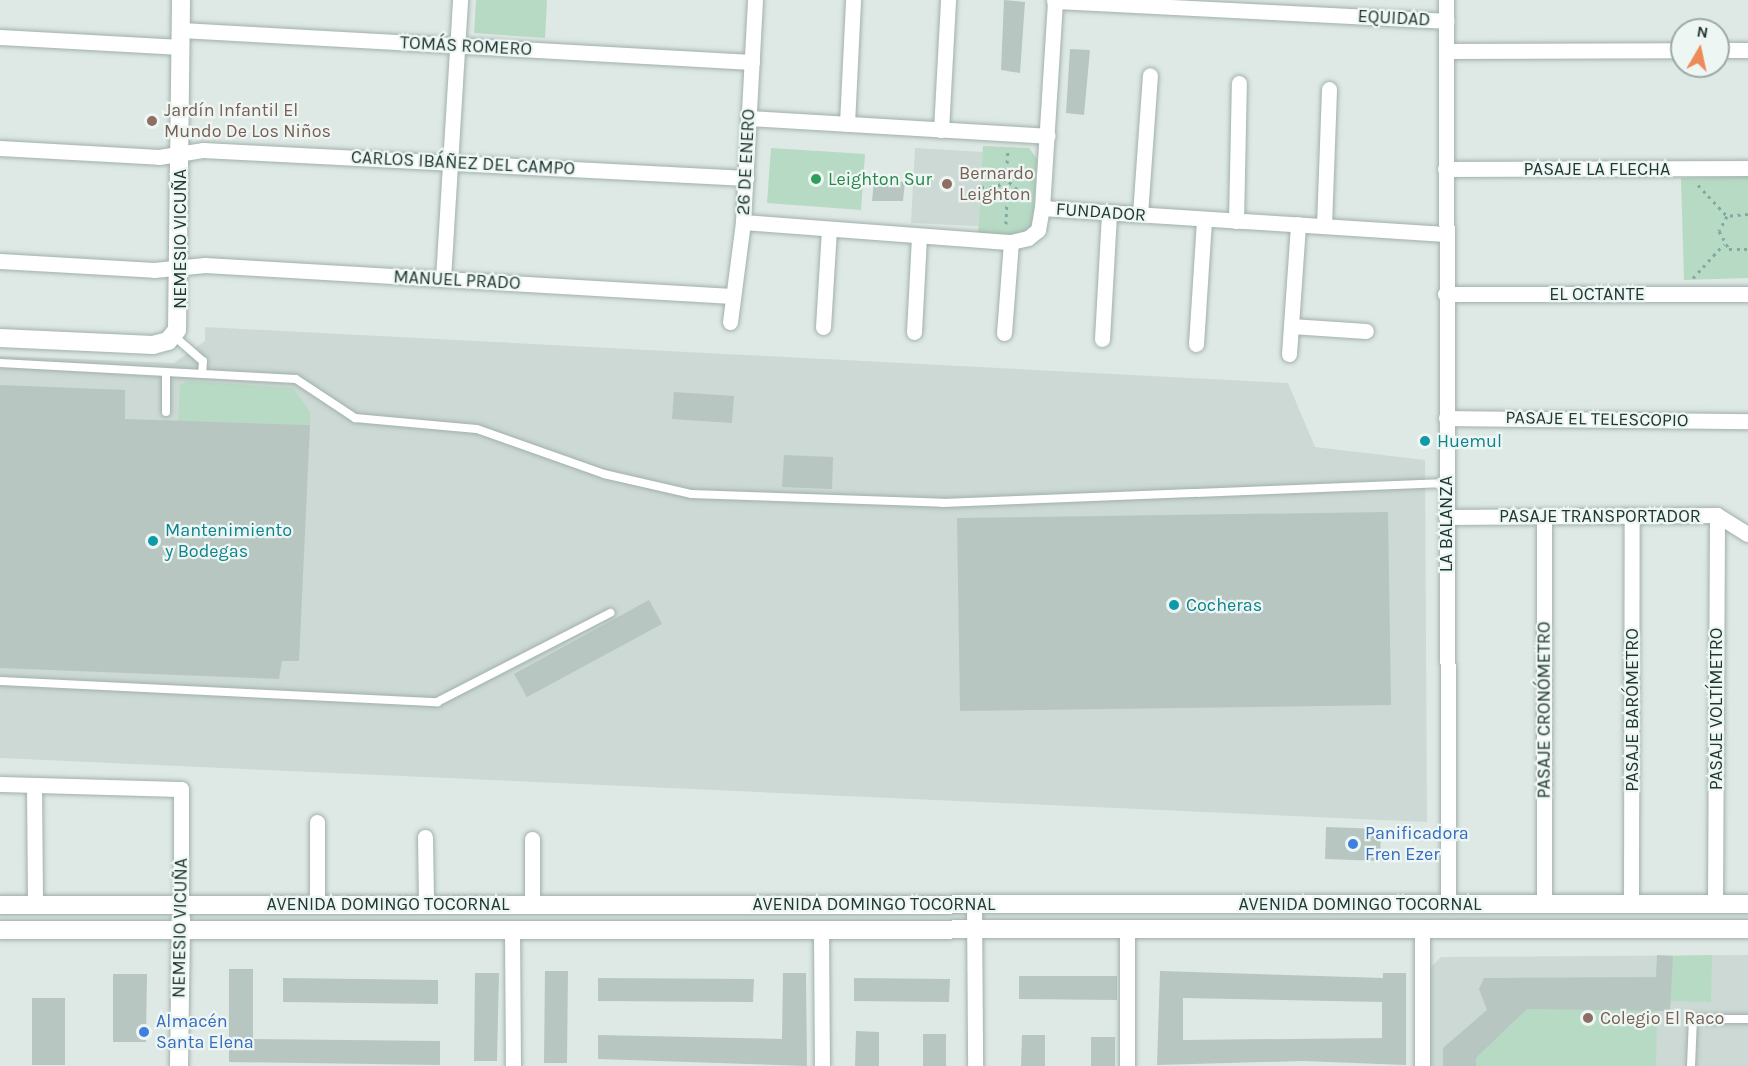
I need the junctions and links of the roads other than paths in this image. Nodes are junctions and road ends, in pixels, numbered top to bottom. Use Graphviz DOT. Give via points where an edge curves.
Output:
graph roads {
  1 [pos="181,0"];
  2 [pos="460,0"];
  3 [pos="756,0"];
  4 [pos="853,0"];
  5 [pos="948,0"];
  6 [pos="1446,0"];
  7 [pos="1054,1"];
  8 [pos="1446,21"];
  9 [pos="0,36"];
  10 [pos="181,38"];
  11 [pos="457,45"];
  12 [pos="1670,50"];
  13 [pos="1730,50"];
  14 [pos="1748,50"];
  15 [pos="1446,51"];
  16 [pos="752,62"];
  17 [pos="1150,75"];
  18 [pos="1239,83"];
  19 [pos="1329,89"];
  20 [pos="748,118"];
  21 [pos="847,124"];
  22 [pos="941,130"];
  23 [pos="1047,136"];
  24 [pos="0,148"];
  25 [pos="181,153"];
  26 [pos="450,162"];
  27 [pos="1748,168"];
  28 [pos="1446,169"];
  29 [pos="746,178"];
  30 [pos="1042,208"];
  31 [pos="1110,212"];
  32 [pos="1140,214"];
  33 [pos="1204,219"];
  34 [pos="1236,221"];
  35 [pos="743,222"];
  36 [pos="1298,225"];
  37 [pos="1324,226"];
  38 [pos="829,230"];
  39 [pos="1445,234"];
  40 [pos="919,236"];
  41 [pos="1008,236"];
  42 [pos="0,261"];
  43 [pos="181,267"];
  44 [pos="443,279"];
  45 [pos="1445,294"];
  46 [pos="1748,294"];
  47 [pos="732,296"];
  48 [pos="730,322"];
  49 [pos="1291,326"];
  50 [pos="823,327"];
  51 [pos="1366,331"];
  52 [pos="914,332"];
  53 [pos="1004,333"];
  54 [pos="174,336"];
  55 [pos="0,338"];
  56 [pos="1102,339"];
  57 [pos="1196,344"];
  58 [pos="1289,354"];
  59 [pos="0,363"];
  60 [pos="166,372"];
  61 [pos="202,374"];
  62 [pos="165,412"];
  63 [pos="1446,418"];
  64 [pos="1748,421"];
  65 [pos="1446,483"];
  66 [pos="1717,515"];
  67 [pos="1544,516"];
  68 [pos="1632,516"];
  69 [pos="1446,517"];
  70 [pos="1748,534"];
  71 [pos="610,614"];
  72 [pos="0,681"];
  73 [pos="0,784"];
  74 [pos="34,785"];
  75 [pos="317,822"];
  76 [pos="425,837"];
  77 [pos="532,839"];
  78 [pos="1448,903"];
  79 [pos="1631,903"];
  80 [pos="181,904"];
  81 [pos="317,904"];
  82 [pos="426,904"];
  83 [pos="532,904"];
  84 [pos="974,904"];
  85 [pos="1544,904"];
  86 [pos="1715,904"];
  87 [pos="1748,904"];
  88 [pos="0,905"];
  89 [pos="35,905"];
  90 [pos="512,929"];
  91 [pos="974,929"];
  92 [pos="1127,929"];
  93 [pos="1422,929"];
  94 [pos="1748,929"];
  95 [pos="0,930"];
  96 [pos="181,930"];
  97 [pos="821,930"];
  98 [pos="1748,1019"];
  99 [pos="178,1066"];
  100 [pos="513,1066"];
  101 [pos="822,1066"];
  102 [pos="975,1066"];
  103 [pos="1127,1066"];
  104 [pos="1422,1066"];
  105 [pos="1691,1066"];
  1 -- 10 [label="main road, NEMESIO VICUÑA"];
  2 -- 11 [label="street"];
  3 -- 16 [label="street, 26 DE ENERO"];
  4 -- 21 [label="street"];
  5 -- 22 [label="street"];
  6 -- 8 [label="street, LA BALANZA"];
  7 -- 8 [label="street, EQUIDAD"];
  7 -- 23 [label="street"];
  8 -- 15 [label="street, LA BALANZA"];
  9 -- 10 [label="street, TOMÁS ROMERO"];
  10 -- 11 [label="street, TOMÁS ROMERO"];
  10 -- 25 [label="main road, NEMESIO VICUÑA"];
  11 -- 16 [label="street, TOMÁS ROMERO"];
  11 -- 26 [label="street"];
  12 -- 15 [label="street"];
  13 -- 14 [label="street"];
  15 -- 28 [label="street, LA BALANZA"];
  16 -- 20 [label="street, 26 DE ENERO"];
  17 -- 32 [label="street"];
  18 -- 34 [label="street"];
  19 -- 37 [label="street"];
  20 -- 21 [label="street"];
  20 -- 29 [label="street, 26 DE ENERO"];
  21 -- 22 [label="street"];
  22 -- 23 [label="street"];
  23 -- 30 [label="street"];
  24 -- 25 [label="street, CARLOS IBÁÑEZ DEL CAMPO"];
  25 -- 26 [label="street, CARLOS IBÁÑEZ DEL CAMPO" via="203,150"];
  25 -- 43 [label="main road, NEMESIO VICUÑA"];
  26 -- 29 [label="street, CARLOS IBÁÑEZ DEL CAMPO"];
  26 -- 44 [label="street"];
  27 -- 28 [label="street, PASAJE LA FLECHA"];
  28 -- 39 [label="street, LA BALANZA"];
  29 -- 35 [label="street, 26 DE ENERO"];
  30 -- 31 [label="street, FUNDADOR"];
  30 -- 41 [label="street, FUNDADOR" via="1038,230"];
  31 -- 32 [label="street, FUNDADOR"];
  31 -- 56 [label="street"];
  32 -- 33 [label="street, FUNDADOR"];
  33 -- 34 [label="street, FUNDADOR"];
  33 -- 57 [label="street"];
  34 -- 36 [label="street, FUNDADOR"];
  35 -- 38 [label="street, FUNDADOR"];
  35 -- 47 [label="street, 26 DE ENERO"];
  36 -- 37 [label="street, FUNDADOR"];
  36 -- 49 [label="street"];
  37 -- 39 [label="street, FUNDADOR"];
  38 -- 40 [label="street, FUNDADOR"];
  38 -- 50 [label="street"];
  39 -- 45 [label="street, LA BALANZA"];
  40 -- 41 [label="street, FUNDADOR"];
  40 -- 52 [label="street"];
  41 -- 53 [label="street"];
  42 -- 43 [label="street, MANUEL PRADO"];
  43 -- 44 [label="street, MANUEL PRADO"];
  43 -- 54 [label="main road, NEMESIO VICUÑA" via="180,313"];
  44 -- 47 [label="street, MANUEL PRADO"];
  45 -- 46 [label="street, EL OCTANTE"];
  45 -- 63 [label="street, LA BALANZA"];
  47 -- 48 [label="street, 26 DE ENERO"];
  49 -- 51 [label="street"];
  49 -- 58 [label="street"];
  54 -- 55 [label="main road" via="153,345"];
  54 -- 61 [label="lane" via="202,362"];
  59 -- 60 [label="lane"];
  60 -- 61 [label="lane"];
  60 -- 62 [label="lane"];
  61 -- 65 [label="lane" via="304,381 326,403 355,418 477,429 604,474 691,494 943,503"];
  63 -- 64 [label="street, PASAJE EL TELESCOPIO"];
  63 -- 65 [label="street, LA BALANZA"];
  65 -- 69 [label="street, LA BALANZA"];
  66 -- 68 [label="street, PASAJE TRANSPORTADOR"];
  66 -- 70 [label="street, PASAJE TRANSPORTADOR"];
  66 -- 86 [label="street, PASAJE VOLTÍMETRO"];
  67 -- 68 [label="street, PASAJE TRANSPORTADOR"];
  67 -- 69 [label="street, PASAJE TRANSPORTADOR"];
  67 -- 85 [label="street, PASAJE CRONÓMETRO"];
  68 -- 79 [label="street, PASAJE BARÓMETRO"];
  69 -- 78 [label="street, LA BALANZA"];
  71 -- 72 [label="lane" via="437,702"];
  73 -- 74 [label="street"];
  74 -- 80 [label="street, NEMESIO VICUÑA" via="181,789"];
  74 -- 89 [label="street"];
  75 -- 81 [label="street"];
  76 -- 82 [label="street"];
  77 -- 83 [label="street"];
  78 -- 84 [label="main road, AVENIDA DOMINGO TOCORNAL"];
  78 -- 85 [label="main road, AVENIDA DOMINGO TOCORNAL"];
  79 -- 85 [label="main road, AVENIDA DOMINGO TOCORNAL"];
  79 -- 86 [label="main road, AVENIDA DOMINGO TOCORNAL"];
  80 -- 81 [label="main road, AVENIDA DOMINGO TOCORNAL"];
  80 -- 89 [label="main road, AVENIDA DOMINGO TOCORNAL"];
  80 -- 96 [label="main road, NEMESIO VICUÑA"];
  81 -- 82 [label="main road, AVENIDA DOMINGO TOCORNAL"];
  82 -- 83 [label="main road, AVENIDA DOMINGO TOCORNAL"];
  83 -- 84 [label="main road, AVENIDA DOMINGO TOCORNAL"];
  84 -- 91 [label="street"];
  86 -- 87 [label="main road, AVENIDA DOMINGO TOCORNAL"];
  88 -- 89 [label="main road, AVENIDA DOMINGO TOCORNAL"];
  90 -- 96 [label="main road, AVENIDA DOMINGO TOCORNAL"];
  90 -- 97 [label="main road, AVENIDA DOMINGO TOCORNAL"];
  90 -- 100 [label="street"];
  91 -- 92 [label="main road, AVENIDA DOMINGO TOCORNAL"];
  91 -- 97 [label="main road, AVENIDA DOMINGO TOCORNAL"];
  91 -- 102 [label="street"];
  92 -- 93 [label="main road, AVENIDA DOMINGO TOCORNAL"];
  92 -- 103 [label="street"];
  93 -- 94 [label="main road, AVENIDA DOMINGO TOCORNAL"];
  93 -- 104 [label="street"];
  95 -- 96 [label="main road, AVENIDA DOMINGO TOCORNAL"];
  96 -- 99 [label="main road, NEMESIO VICUÑA"];
  97 -- 101 [label="street"];
  98 -- 105 [label="lane" via="1693,1019"];
}
